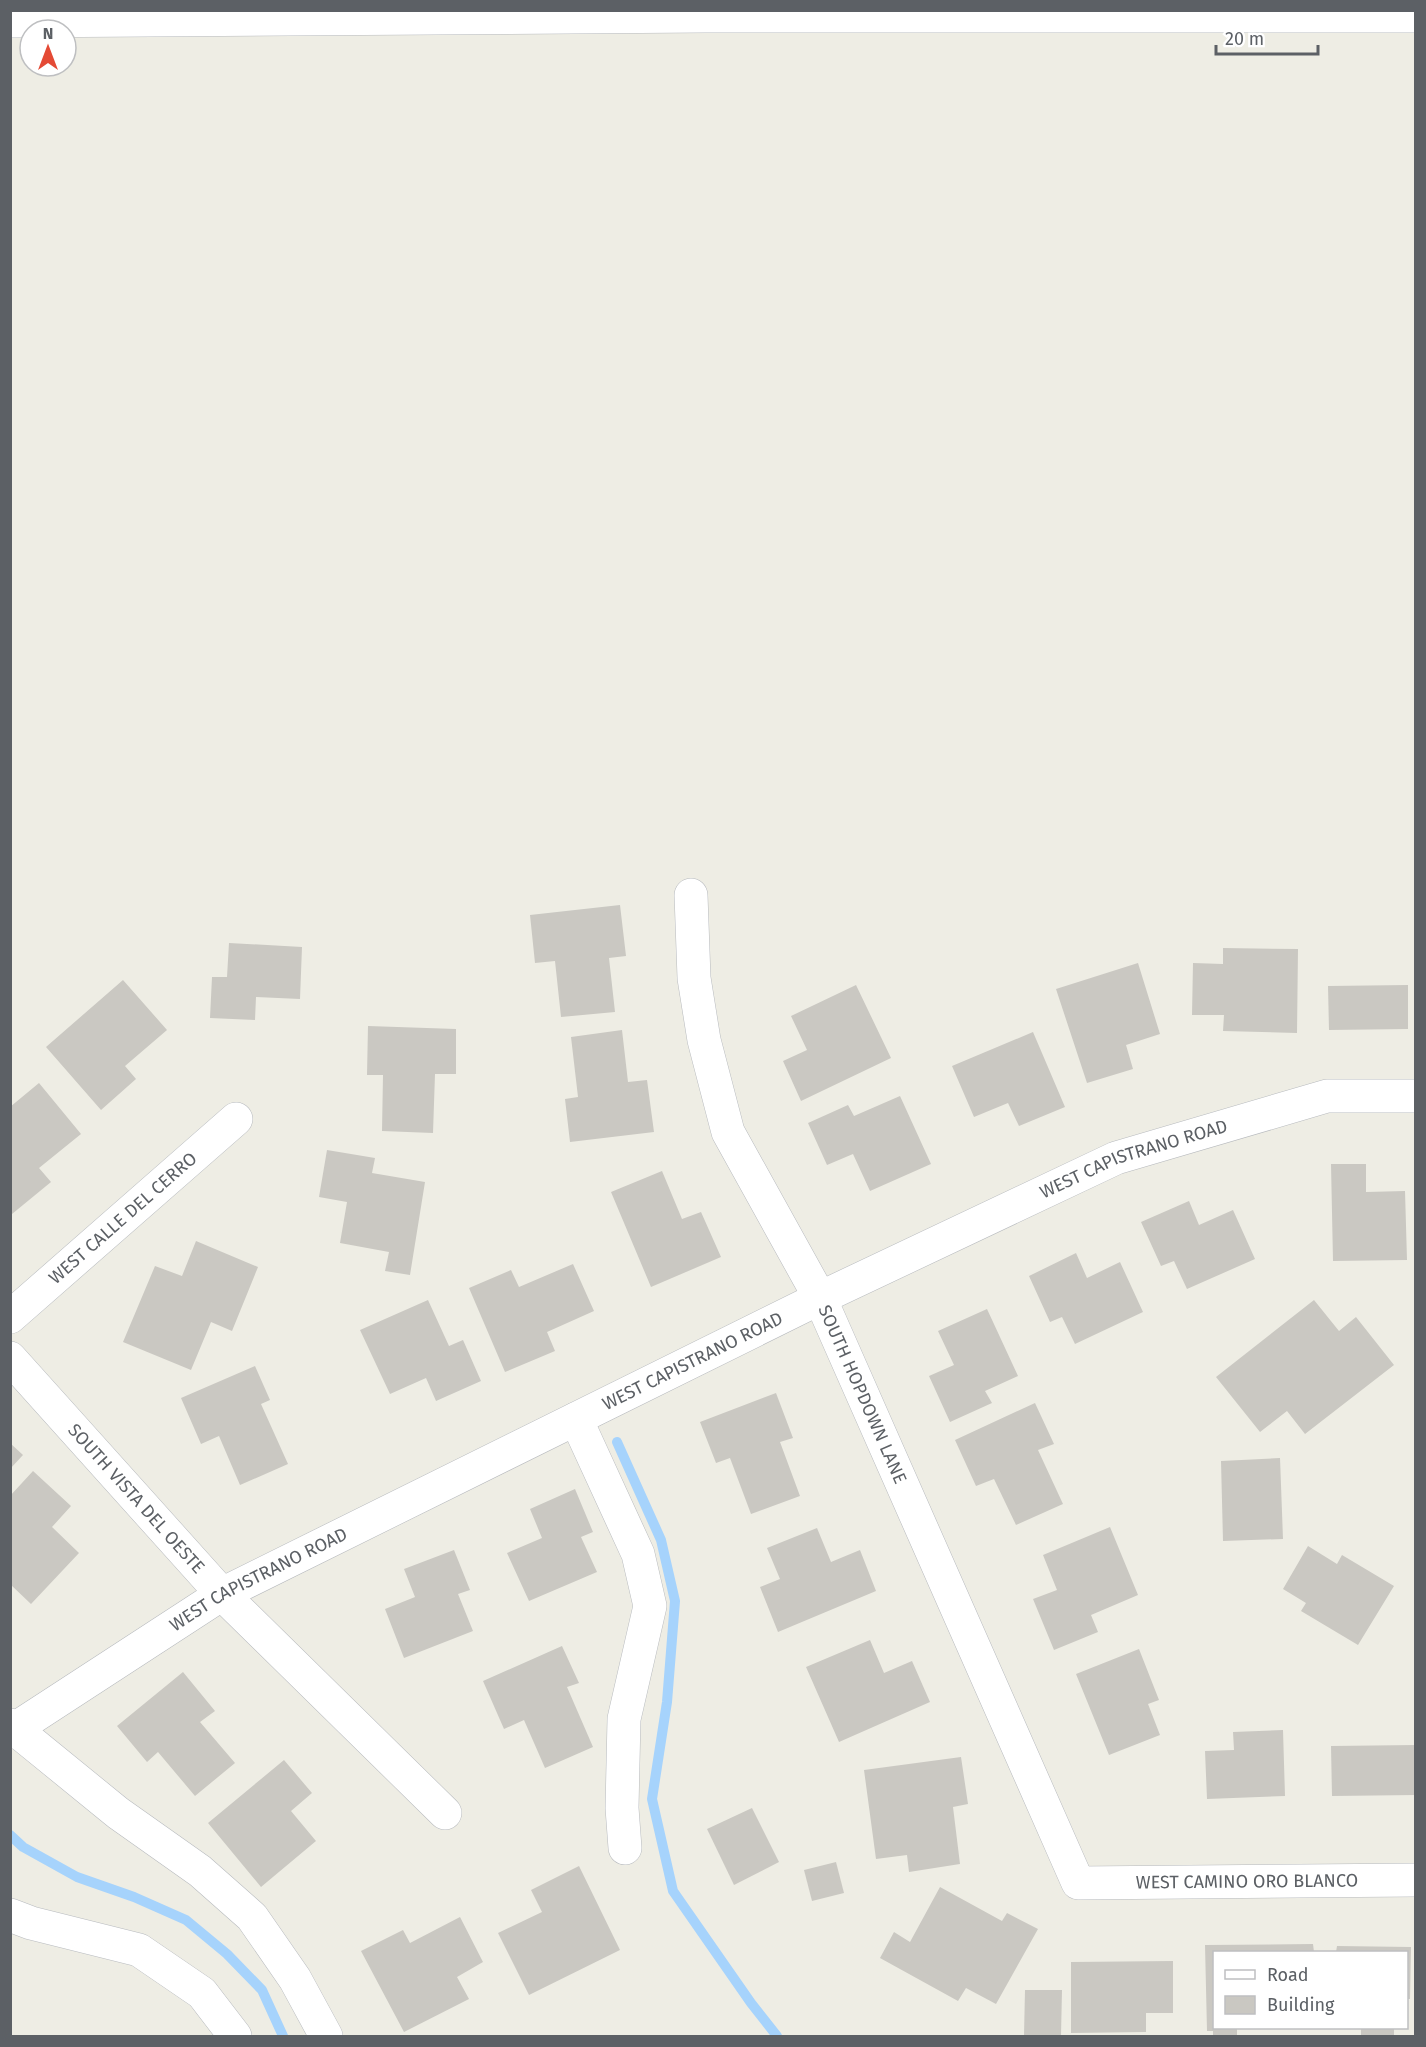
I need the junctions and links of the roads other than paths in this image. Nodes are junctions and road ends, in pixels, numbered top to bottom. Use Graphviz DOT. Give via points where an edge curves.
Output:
graph roads {
  1 [pos="705,13"];
  2 [pos="1346,14"];
  3 [pos="1416,16"];
  4 [pos="10,21"];
  5 [pos="691,895"];
  6 [pos="1416,1096"];
  7 [pos="237,1119"];
  8 [pos="820,1298"];
  9 [pos="10,1317"];
  10 [pos="10,1358"];
  11 [pos="576,1419"];
  12 [pos="222,1594"];
  13 [pos="12,1729"];
  14 [pos="446,1813"];
  15 [pos="625,1848"];
  16 [pos="1416,1880"];
  17 [pos="1078,1883"];
  18 [pos="10,1914"];
  19 [pos="236,2037"];
  20 [pos="326,2037"];
  1 -- 2 [label="street"];
  1 -- 4 [label="street"];
  2 -- 3 [label="street"];
  5 -- 8 [label="street, SOUTH HOPDOWN LANE" via="694,978 704,1040 728,1132"];
  6 -- 8 [label="street, WEST CAPISTRANO ROAD" via="1327,1096 1116,1158"];
  7 -- 9 [label="street, WEST CALLE DEL CERRO"];
  8 -- 11 [label="street, WEST CAPISTRANO ROAD"];
  8 -- 17 [label="street, SOUTH HOPDOWN LANE"];
  10 -- 12 [label="street, SOUTH VISTA DEL OESTE"];
  11 -- 12 [label="street, WEST CAPISTRANO ROAD"];
  11 -- 15 [label="street" via="638,1554 650,1606 624,1719"];
  12 -- 13 [label="street, WEST CAPISTRANO ROAD"];
  12 -- 14 [label="street, SOUTH VISTA DEL OESTE"];
  13 -- 20 [label="street" via="118,1813 200,1871 252,1917 295,1979"];
  16 -- 17 [label="street, WEST CAMINO ORO BLANCO"];
  18 -- 19 [label="street" via="31,1923 140,1950 202,1994"];
}
